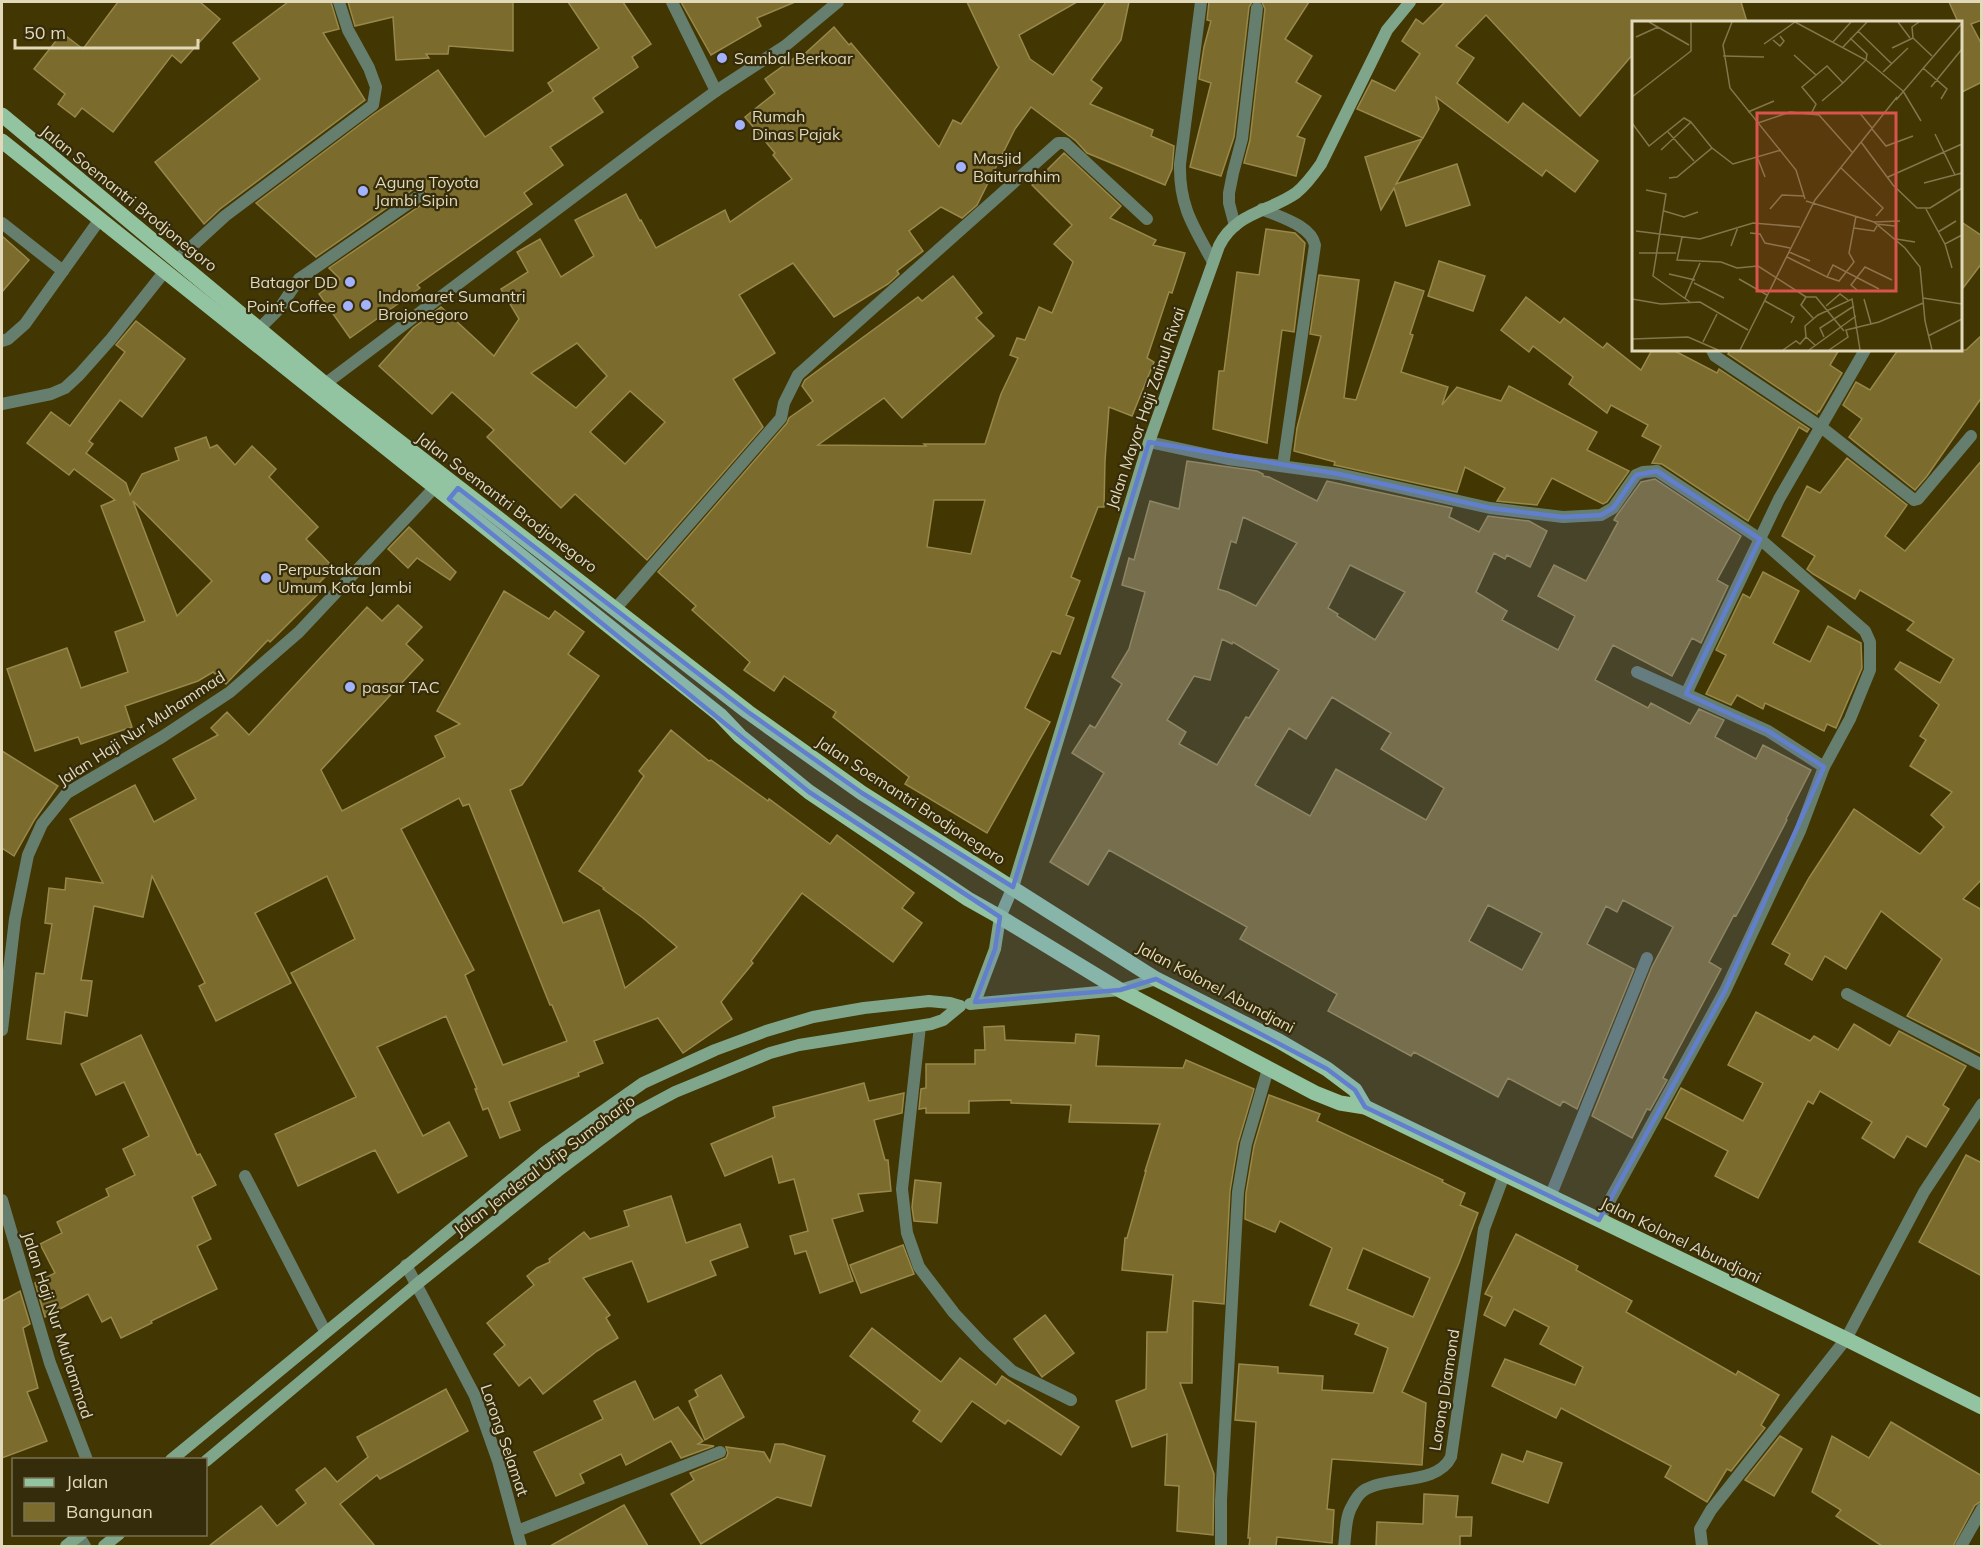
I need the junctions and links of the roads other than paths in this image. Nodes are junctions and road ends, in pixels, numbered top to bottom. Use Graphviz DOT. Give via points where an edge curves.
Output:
graph roads {
  1 [pos="339,2"];
  2 [pos="672,2"];
  3 [pos="838,2"];
  4 [pos="1201,2"];
  5 [pos="1404,5"];
  6 [pos="1257,8"];
  7 [pos="716,91"];
  8 [pos="2,115"];
  9 [pos="3,145"];
  10 [pos="419,196"];
  11 [pos="1262,210"];
  12 [pos="100,219"];
  13 [pos="1147,219"];
  14 [pos="2,223"];
  15 [pos="1235,226"];
  16 [pos="1213,262"];
  17 [pos="171,266"];
  18 [pos="63,271"];
  19 [pos="259,328"];
  20 [pos="2,341"];
  21 [pos="1712,351"];
  22 [pos="1864,351"];
  23 [pos="325,384"];
  24 [pos="2,404"];
  25 [pos="1821,427"];
  26 [pos="1971,436"];
  27 [pos="1149,442"];
  28 [pos="1282,466"];
  29 [pos="435,487"];
  30 [pos="454,493"];
  31 [pos="1760,539"];
  32 [pos="616,608"];
  33 [pos="1637,672"];
  34 [pos="1686,694"];
  35 [pos="1824,766"];
  36 [pos="1013,887"];
  37 [pos="1000,917"];
  38 [pos="7,937"];
  39 [pos="1647,958"];
  40 [pos="1156,979"];
  41 [pos="1120,990"];
  42 [pos="1847,994"];
  43 [pos="975,1002"];
  44 [pos="960,1006"];
  45 [pos="920,1026"];
  46 [pos="2,1030"];
  47 [pos="1982,1065"];
  48 [pos="1268,1069"];
  49 [pos="1982,1104"];
  50 [pos="1365,1107"];
  51 [pos="1504,1175"];
  52 [pos="245,1176"];
  53 [pos="1550,1197"];
  54 [pos="2,1200"];
  55 [pos="1599,1220"];
  56 [pos="406,1265"];
  57 [pos="417,1284"];
  58 [pos="325,1331"];
  59 [pos="1846,1339"];
  60 [pos="1071,1400"];
  61 [pos="1982,1407"];
  62 [pos="720,1452"];
  63 [pos="86,1458"];
  64 [pos="173,1458"];
  65 [pos="207,1460"];
  66 [pos="1982,1509"];
  67 [pos="517,1531"];
  68 [pos="116,1536"];
  69 [pos="82,1539"];
  70 [pos="66,1546"];
  71 [pos="104,1546"];
  72 [pos="521,1546"];
  73 [pos="1221,1546"];
  74 [pos="1344,1546"];
  75 [pos="1702,1546"];
  76 [pos="1961,1546"];
  1 -- 17 [label="street" via="376,87 373,105 225,216"];
  2 -- 7 [label="street"];
  3 -- 7 [label="street" via="785,46"];
  4 -- 16 [label="street" via="1180,183 1189,219"];
  5 -- 11 [label="street, Jalan Mayor Haji Zainul Rivai" via="1387,30 1321,164 1296,193"];
  6 -- 15 [label="street" via="1242,138 1229,193"];
  7 -- 23 [label="street"];
  8 -- 17 [label="main road, Jalan Soemantri Brodjonegoro"];
  9 -- 12 [label="main road, Jalan Soemantri Brodjonegoro"];
  10 -- 19 [label="street" via="299,279 279,309"];
  11 -- 15 [label="street, Jalan Mayor Haji Zainul Rivai"];
  11 -- 28 [label="street" via="1303,229 1315,245"];
  12 -- 17 [label="main road, Jalan Soemantri Brodjonegoro"];
  12 -- 18 [label="street"];
  13 -- 32 [label="street" via="1065,143 1058,143 798,375 781,418"];
  14 -- 18 [label="street"];
  15 -- 16 [label="street, Jalan Mayor Haji Zainul Rivai" via="1222,238"];
  16 -- 27 [label="street, Jalan Mayor Haji Zainul Rivai"];
  17 -- 19 [label="main road, Jalan Soemantri Brodjonegoro"];
  17 -- 24 [label="street" via="65,388"];
  17 -- 29 [label="main road, Jalan Soemantri Brodjonegoro"];
  18 -- 20 [label="street" via="25,324"];
  19 -- 23 [label="main road, Jalan Soemantri Brodjonegoro"];
  21 -- 25 [label="street"];
  22 -- 25 [label="street"];
  23 -- 30 [label="main road, Jalan Soemantri Brodjonegoro"];
  25 -- 26 [label="street" via="1914,500"];
  25 -- 31 [label="street"];
  27 -- 28 [label="street"];
  27 -- 36 [label="street, Jalan Mayor Haji Zainul Rivai"];
  28 -- 31 [label="street" via="1339,474 1490,508 1563,517 1601,514 1613,508 1636,475 1652,470"];
  29 -- 30 [label="main road, Jalan Soemantri Brodjonegoro"];
  29 -- 38 [label="street, Jalan Haji Nur Muhammad" via="299,632 230,692 67,793 42,824 28,855"];
  30 -- 32 [label="main road, Jalan Soemantri Brodjonegoro"];
  30 -- 37 [label="main road, Jalan Soemantri Brodjonegoro" via="809,792 924,871"];
  31 -- 34 [label="street"];
  31 -- 35 [label="street" via="1865,631 1870,642 1870,670 1850,719"];
  32 -- 36 [label="main road, Jalan Soemantri Brodjonegoro" via="748,712 861,793"];
  33 -- 34 [label="street"];
  34 -- 35 [label="street" via="1768,731"];
  35 -- 55 [label="street" via="1800,831 1725,991"];
  36 -- 37 [label="street, Jalan Mayor Haji Zainul Rivai"];
  36 -- 40 [label="main road, Jalan Kolonel Abundjani"];
  37 -- 41 [label="main road, Jalan Kolonel Abundjani"];
  37 -- 43 [label="street, Jalan Mayor Haji Zainul Rivai" via="995,949"];
  38 -- 46 [label="street, Jalan Haji Nur Muhammad"];
  39 -- 53 [label="street"];
  40 -- 41 [label="street"];
  40 -- 50 [label="main road, Jalan Kolonel Abundjani" via="1327,1069 1355,1090"];
  41 -- 43 [label="street"];
  41 -- 48 [label="main road, Jalan Kolonel Abundjani"];
  42 -- 47 [label="street"];
  43 -- 44 [label="street"];
  44 -- 45 [label="street, Jalan Jenderal Urip Sumoharjo" via="943,1020"];
  44 -- 56 [label="street, Jalan Jenderal Urip Sumoharjo" via="929,1001 813,1017 715,1050 667,1072 624,1096 545,1152"];
  45 -- 57 [label="street, Jalan Jenderal Urip Sumoharjo" via="770,1053 653,1103 558,1171"];
  45 -- 60 [label="street" via="902,1189 907,1233 920,1267 954,1313 1012,1371"];
  48 -- 50 [label="main road, Jalan Kolonel Abundjani" via="1341,1103"];
  48 -- 73 [label="street" via="1246,1144 1238,1192"];
  49 -- 59 [label="street" via="1924,1192"];
  50 -- 51 [label="main road, Jalan Kolonel Abundjani"];
  51 -- 53 [label="main road, Jalan Kolonel Abundjani"];
  51 -- 74 [label="street, Lorong Diamond" via="1484,1229 1451,1457 1444,1468 1363,1492 1351,1507"];
  52 -- 58 [label="street"];
  53 -- 55 [label="main road, Jalan Kolonel Abundjani"];
  54 -- 63 [label="street, Jalan Haji Nur Muhammad" via="50,1363"];
  55 -- 59 [label="main road, Jalan Kolonel Abundjani"];
  56 -- 57 [label="street, Lorong Selamat"];
  56 -- 58 [label="street, Jalan Jenderal Urip Sumoharjo"];
  57 -- 65 [label="street, Jalan Jenderal Urip Sumoharjo"];
  57 -- 67 [label="street, Lorong Selamat" via="475,1396"];
  58 -- 64 [label="street, Jalan Jenderal Urip Sumoharjo"];
  59 -- 61 [label="main road, Jalan Kolonel Abundjani"];
  59 -- 75 [label="street" via="1711,1509 1700,1530"];
  62 -- 67 [label="street"];
  66 -- 76 [label="street"];
  67 -- 72 [label="street, Lorong Selamat"];
  68 -- 71 [label="street"];
  69 -- 70 [label="street"];
}
